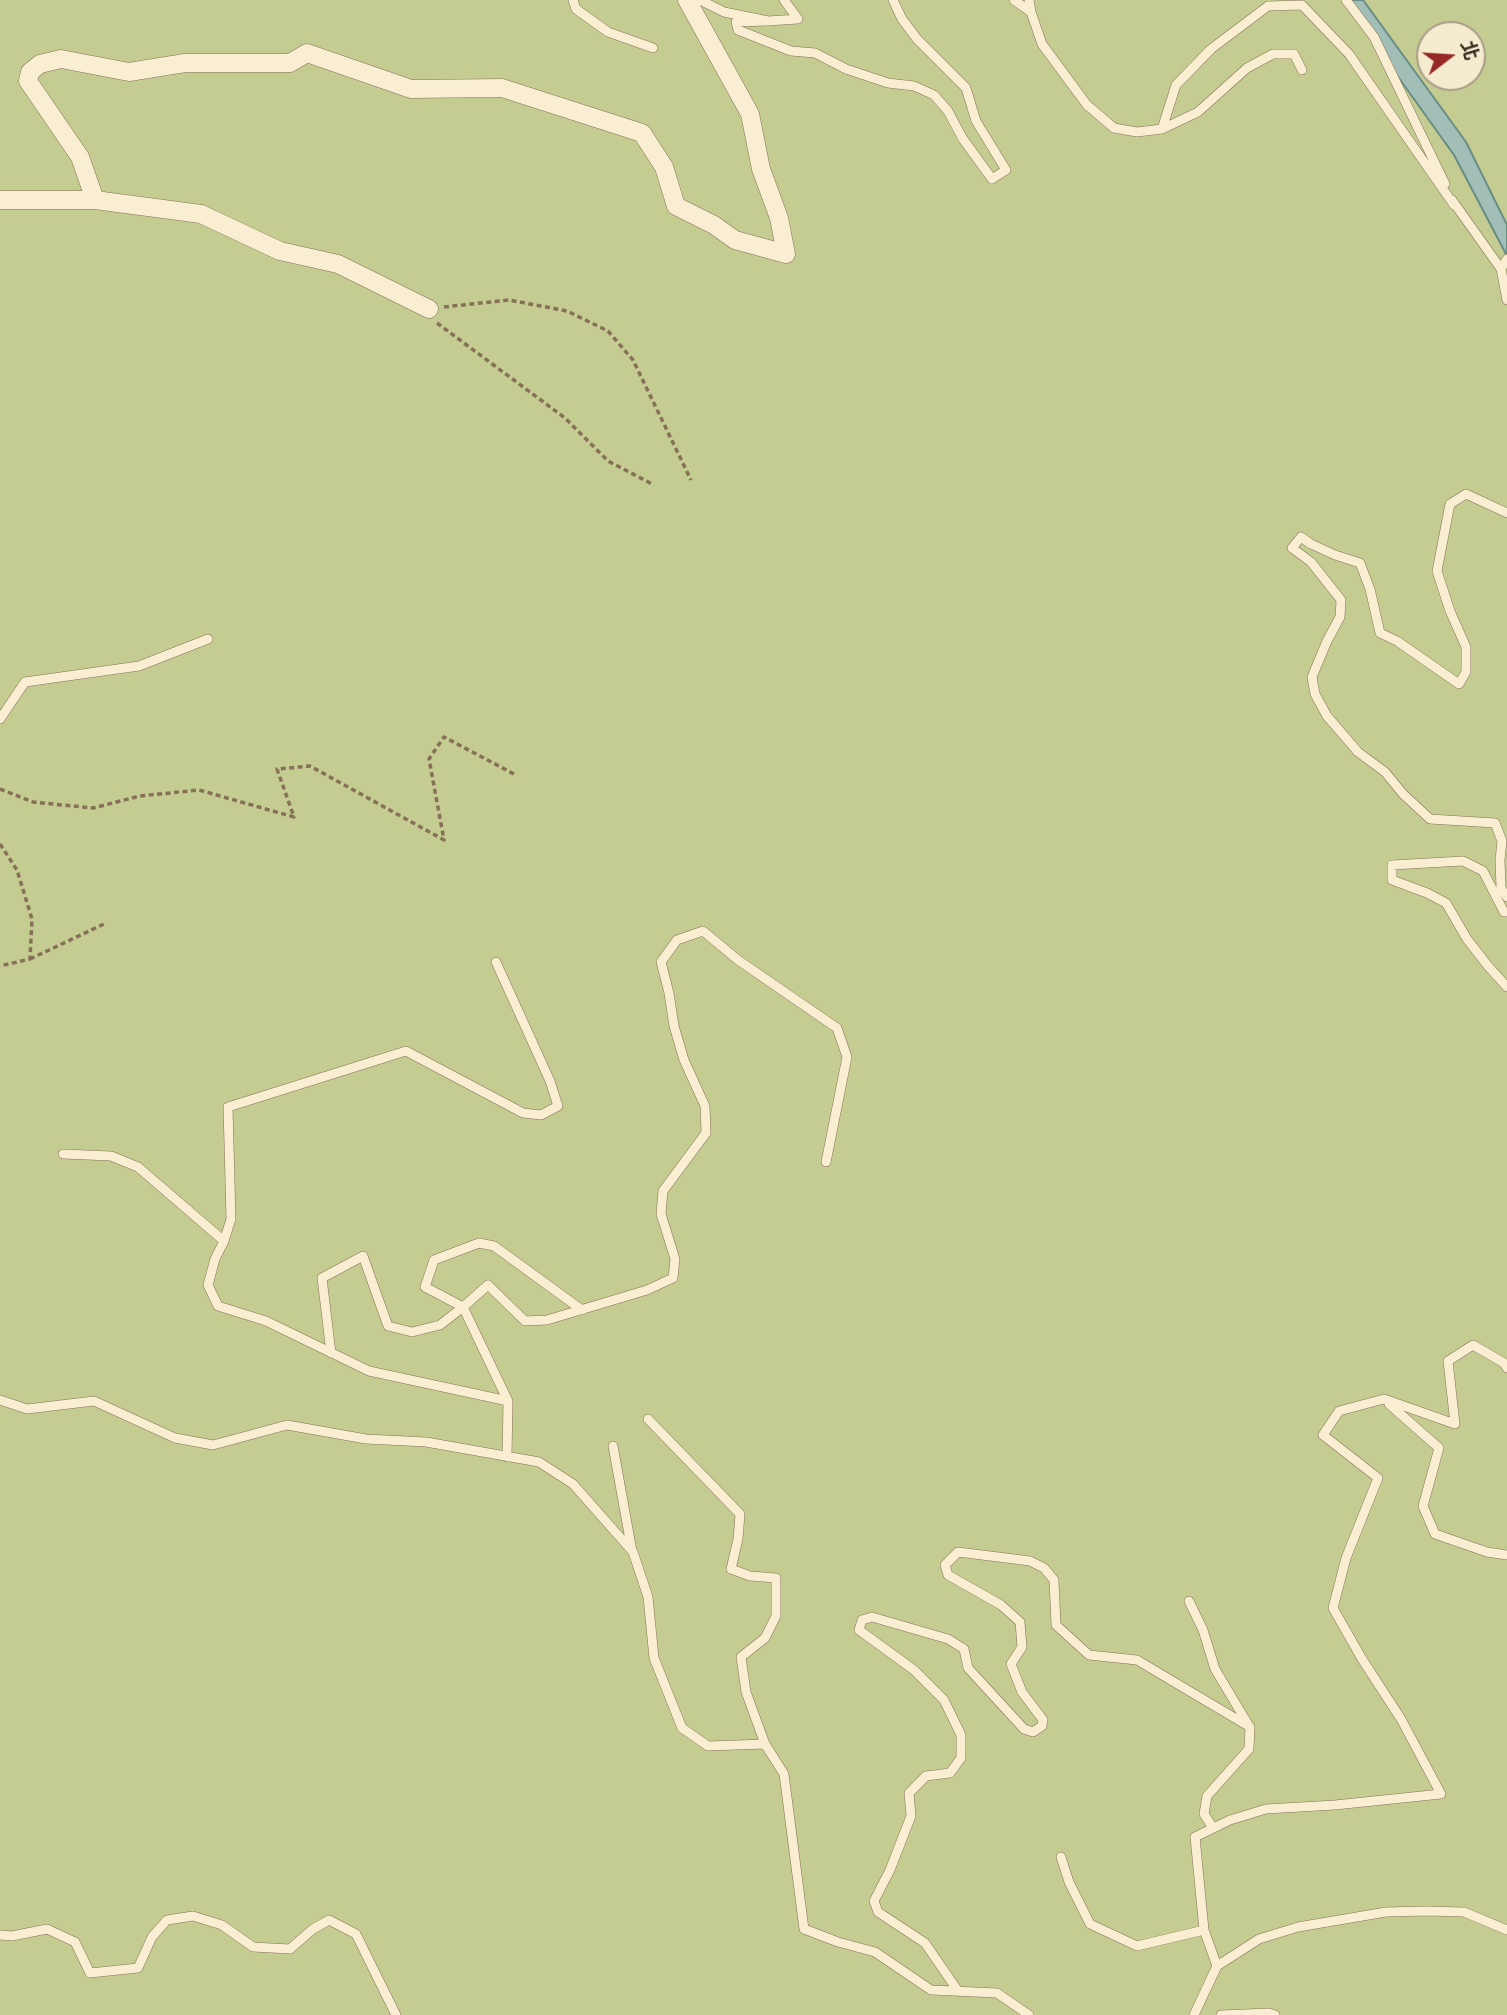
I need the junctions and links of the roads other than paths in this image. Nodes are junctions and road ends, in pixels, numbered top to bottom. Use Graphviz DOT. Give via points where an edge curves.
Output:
graph roads {
  1 [pos="573,0"];
  2 [pos="687,0"];
  3 [pos="700,0"];
  4 [pos="784,0"];
  5 [pos="893,0"];
  6 [pos="1014,0"];
  7 [pos="1029,0"];
  8 [pos="1346,0"];
  9 [pos="1031,12"];
  10 [pos="768,20"];
  11 [pos="653,48"];
  12 [pos="1302,70"];
  13 [pos="1162,130"];
  14 [pos="0,200"];
  15 [pos="95,200"];
  16 [pos="1454,205"];
  17 [pos="1507,259"];
  18 [pos="1501,269"];
  19 [pos="1507,300"];
  20 [pos="429,309"];
  21 [pos="1507,513"];
  22 [pos="208,639"];
  23 [pos="0,719"];
  24 [pos="1507,897"];
  25 [pos="1507,912"];
  26 [pos="496,962"];
  27 [pos="1507,987"];
  28 [pos="63,1154"];
  29 [pos="826,1162"];
  30 [pos="225,1241"];
  31 [pos="463,1307"];
  32 [pos="582,1310"];
  33 [pos="331,1353"];
  34 [pos="1507,1368"];
  35 [pos="0,1399"];
  36 [pos="1384,1399"];
  37 [pos="508,1401"];
  38 [pos="648,1419"];
  39 [pos="613,1446"];
  40 [pos="507,1457"];
  41 [pos="632,1552"];
  42 [pos="1507,1555"];
  43 [pos="1189,1601"];
  44 [pos="1250,1727"];
  45 [pos="765,1744"];
  46 [pos="1213,1828"];
  47 [pos="1061,1857"];
  48 [pos="1204,1930"];
  49 [pos="1507,1930"];
  50 [pos="0,1935"];
  51 [pos="1217,1966"];
  52 [pos="958,1991"];
  53 [pos="396,2015"];
  54 [pos="1029,2015"];
  55 [pos="1194,2015"];
  56 [pos="1221,2015"];
  57 [pos="1275,2015"];
  1 -- 11 [label="lane" via="576,9 608,32"];
  2 -- 15 [label="street" via="750,114 786,254 735,240 676,206 664,167 642,132 502,88 411,89 307,53 290,63 185,62 129,72 61,59 40,64 30,72 28,81 80,157"];
  3 -- 10 [label="lane" via="724,12"];
  4 -- 10 [label="lane" via="798,19"];
  5 -- 10 [label="lane" via="917,39 966,88 976,121 1006,170 992,179 934,95 846,69 815,53 791,51 738,30 736,22"];
  6 -- 9 [label="lane"];
  7 -- 9 [label="lane"];
  8 -- 16 [label="lane" via="1374,37"];
  9 -- 13 [label="lane" via="1042,44 1087,105 1114,128"];
  12 -- 13 [label="lane" via="1294,54 1273,54 1247,68 1198,112"];
  13 -- 16 [label="lane" via="1176,85 1211,49 1268,6 1302,5 1349,54"];
  14 -- 15 [label="street"];
  15 -- 20 [label="street" via="201,214 280,251 338,264"];
  16 -- 18 [label="lane"];
  17 -- 18 [label="lane"];
  18 -- 19 [label="lane"];
  21 -- 24 [label="lane" via="1466,494 1450,504 1437,571 1466,647 1466,672 1459,684 1380,633 1360,563 1301,537 1292,548 1311,562 1341,600 1340,617 1312,677 1327,716 1358,752 1385,772 1430,819 1495,823 1502,841 1501,888"];
  22 -- 23 [label="lane" via="139,666 25,682"];
  25 -- 27 [label="lane" via="1483,871 1463,861 1391,865 1392,880 1446,904 1467,939"];
  26 -- 30 [label="lane" via="558,1106 541,1115 523,1113 405,1051 228,1108 231,1219"];
  28 -- 30 [label="lane" via="111,1156 138,1167"];
  29 -- 32 [label="lane" via="847,1057 837,1028 703,931 677,940 661,962 684,1060 705,1106 706,1133 663,1191 661,1213 675,1259 673,1278"];
  30 -- 33 [label="lane" via="208,1285 219,1306 265,1321"];
  31 -- 32 [label="lane" via="488,1285 525,1321"];
  31 -- 32 [label="lane" via="425,1287 434,1260 479,1243 502,1251"];
  31 -- 33 [label="lane" via="440,1325 412,1332 388,1326 363,1256 322,1278"];
  31 -- 37 [label="lane"];
  33 -- 37 [label="lane" via="369,1371"];
  34 -- 36 [label="lane" via="1472,1345 1448,1360 1455,1424"];
  35 -- 40 [label="lane" via="27,1409 94,1401 175,1438 213,1445 287,1425"];
  36 -- 42 [label="lane" via="1439,1448 1423,1506 1436,1534"];
  36 -- 46 [label="lane" via="1339,1411 1323,1435 1378,1478 1346,1558 1334,1608 1441,1794 1266,1809"];
  37 -- 40 [label="lane"];
  38 -- 45 [label="lane" via="740,1514 731,1569 776,1578 776,1616 765,1638 741,1657 746,1692"];
  39 -- 41 [label="lane"];
  40 -- 41 [label="lane" via="539,1462 573,1484"];
  41 -- 45 [label="lane" via="648,1597 654,1658 682,1728 708,1746"];
  43 -- 44 [label="lane" via="1215,1669"];
  44 -- 46 [label="lane" via="1249,1749 1207,1796 1204,1814"];
  44 -- 52 [label="lane" via="1137,1660 1089,1655 1056,1625 1054,1580 1030,1561 958,1552 945,1565 948,1575 1001,1605 1020,1622 1022,1647 1010,1664 1022,1692 1043,1720 1033,1732 1024,1729 968,1668 964,1648 872,1616 862,1620 859,1630 914,1670 944,1700 961,1735 961,1758 950,1773 926,1776 909,1793 911,1816 874,1901 878,1912 925,1943"];
  45 -- 52 [label="lane" via="784,1774 804,1929 875,1952 931,1990"];
  46 -- 48 [label="lane" via="1195,1837"];
  47 -- 48 [label="lane" via="1090,1924 1137,1946"];
  48 -- 51 [label="lane"];
  49 -- 51 [label="lane" via="1464,1912 1386,1912 1259,1938"];
  50 -- 53 [label="lane" via="47,1929 75,1942 90,1973 138,1968 152,1937 167,1920 193,1916 222,1925 253,1947 290,1949 329,1920 356,1934"];
  51 -- 55 [label="lane"];
  52 -- 54 [label="lane" via="997,1993"];
  56 -- 57 [label="lane"];
}
